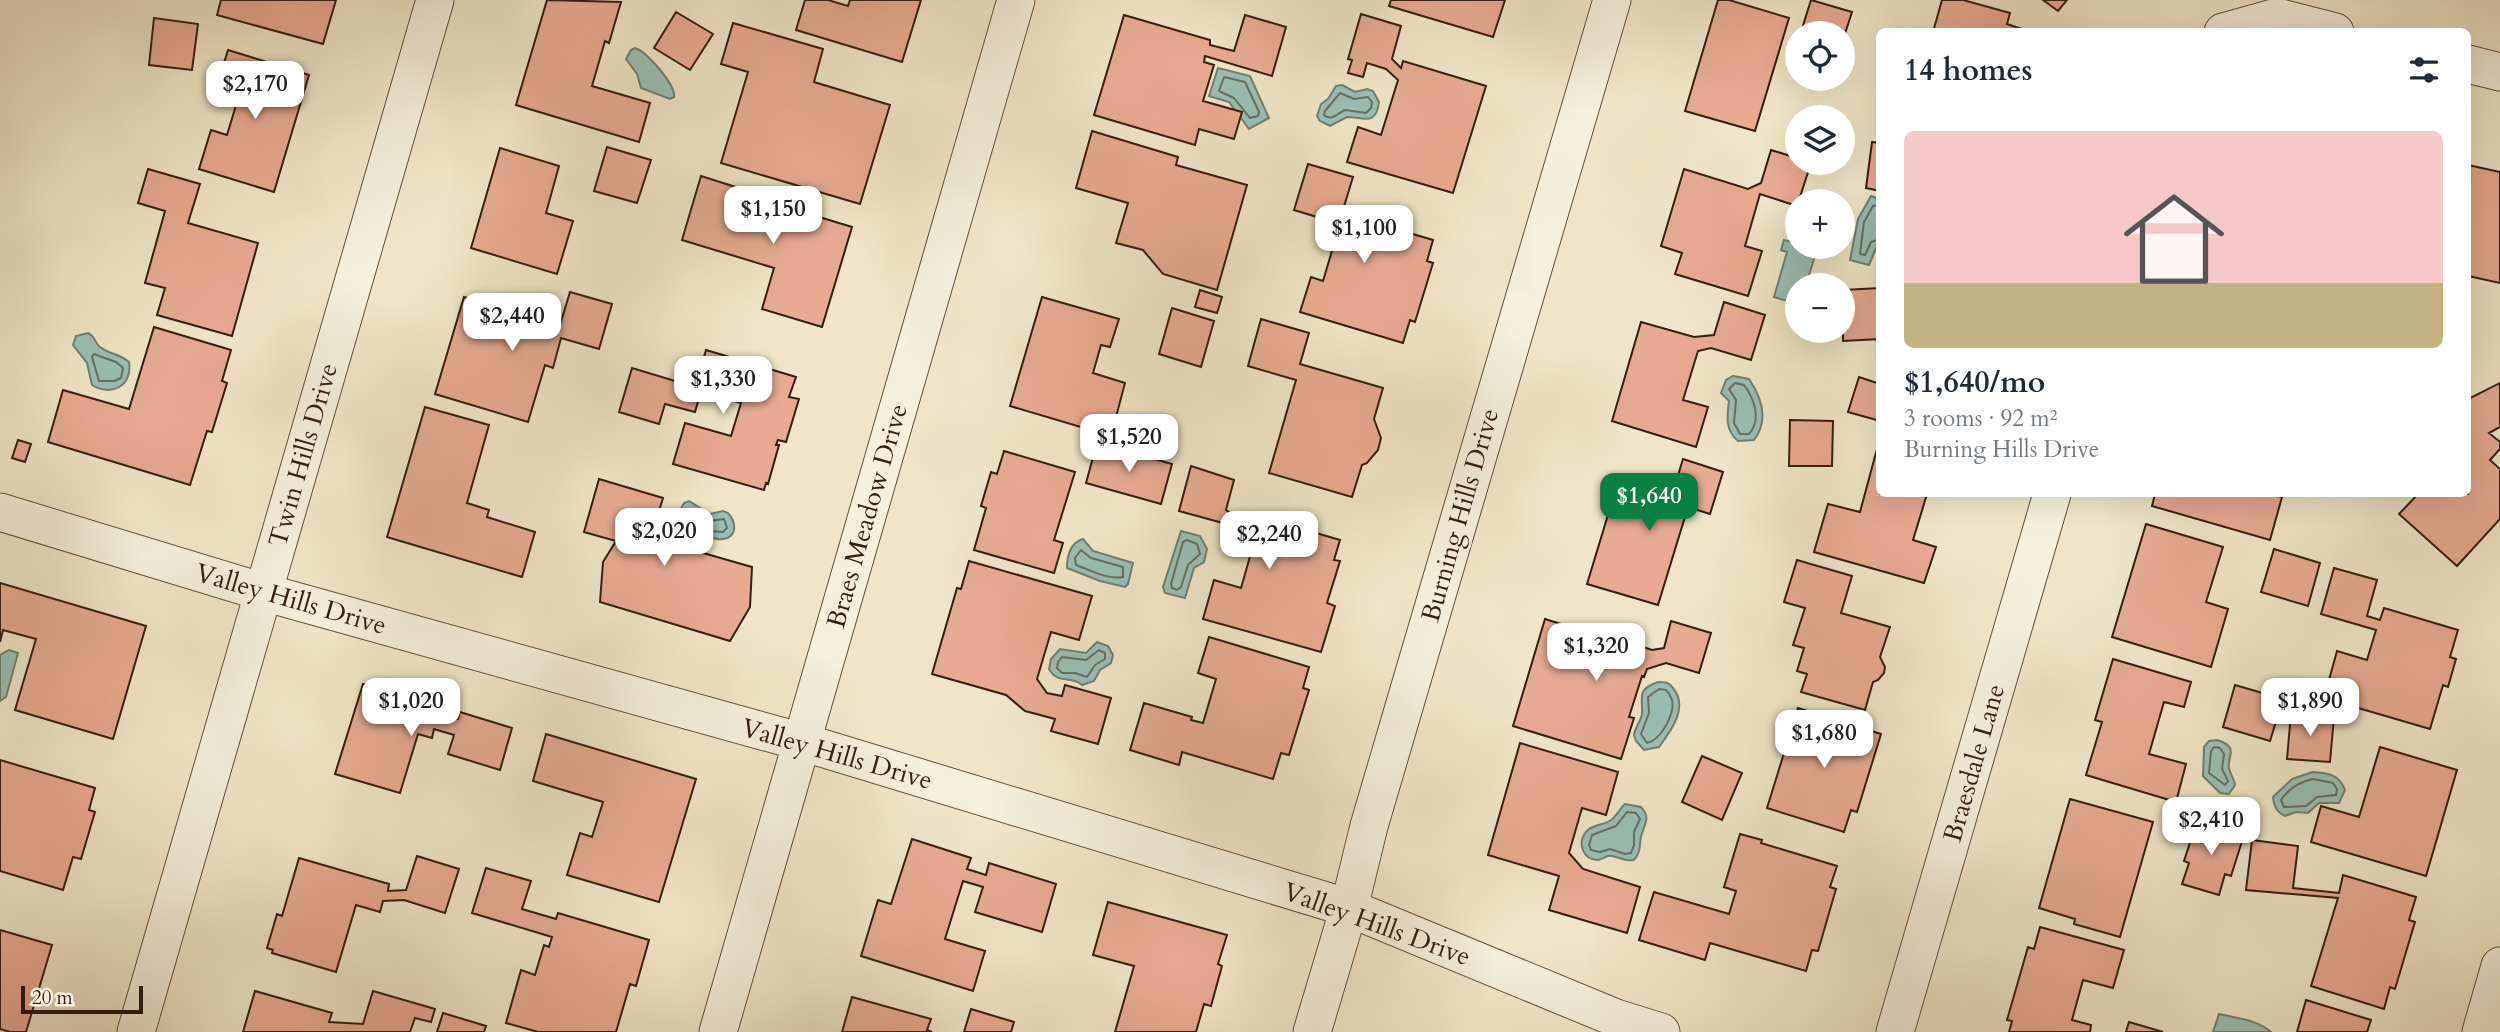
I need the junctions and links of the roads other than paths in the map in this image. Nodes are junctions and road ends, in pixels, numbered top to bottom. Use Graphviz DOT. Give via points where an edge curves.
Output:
graph roads {
  1 [pos="435,0"];
  2 [pos="1016,0"];
  3 [pos="1612,0"];
  4 [pos="2237,28"];
  5 [pos="2320,28"];
  6 [pos="2471,65"];
  7 [pos="2500,72"];
  8 [pos="2051,497"];
  9 [pos="0,512"];
  10 [pos="263,592"];
  11 [pos="802,742"];
  12 [pos="1349,908"];
  13 [pos="2500,966"];
  14 [pos="136,1032"];
  15 [pos="718,1032"];
  16 [pos="1312,1032"];
  17 [pos="1661,1032"];
  18 [pos="1895,1032"];
  19 [pos="2481,1032"];
  1 -- 10 [label="street, Twin Hills Drive"];
  2 -- 11 [label="street, Braes Meadow Drive"];
  3 -- 12 [label="street, Burning Hills Drive" via="1373,812"];
  4 -- 5 [label="street" via="2277,17"];
  6 -- 7 [label="street"];
  8 -- 18 [label="street, Braesdale Lane"];
  9 -- 10 [label="street, Valley Hills Drive"];
  10 -- 11 [label="street, Valley Hills Drive"];
  10 -- 14 [label="street, Twin Hills Drive"];
  11 -- 12 [label="street, Valley Hills Drive"];
  11 -- 15 [label="street, Braes Meadow Drive"];
  12 -- 16 [label="street, Burning Hills Drive"];
  12 -- 17 [label="street, Valley Hills Drive" via="1616,1018"];
  13 -- 19 [label="street"];
}
